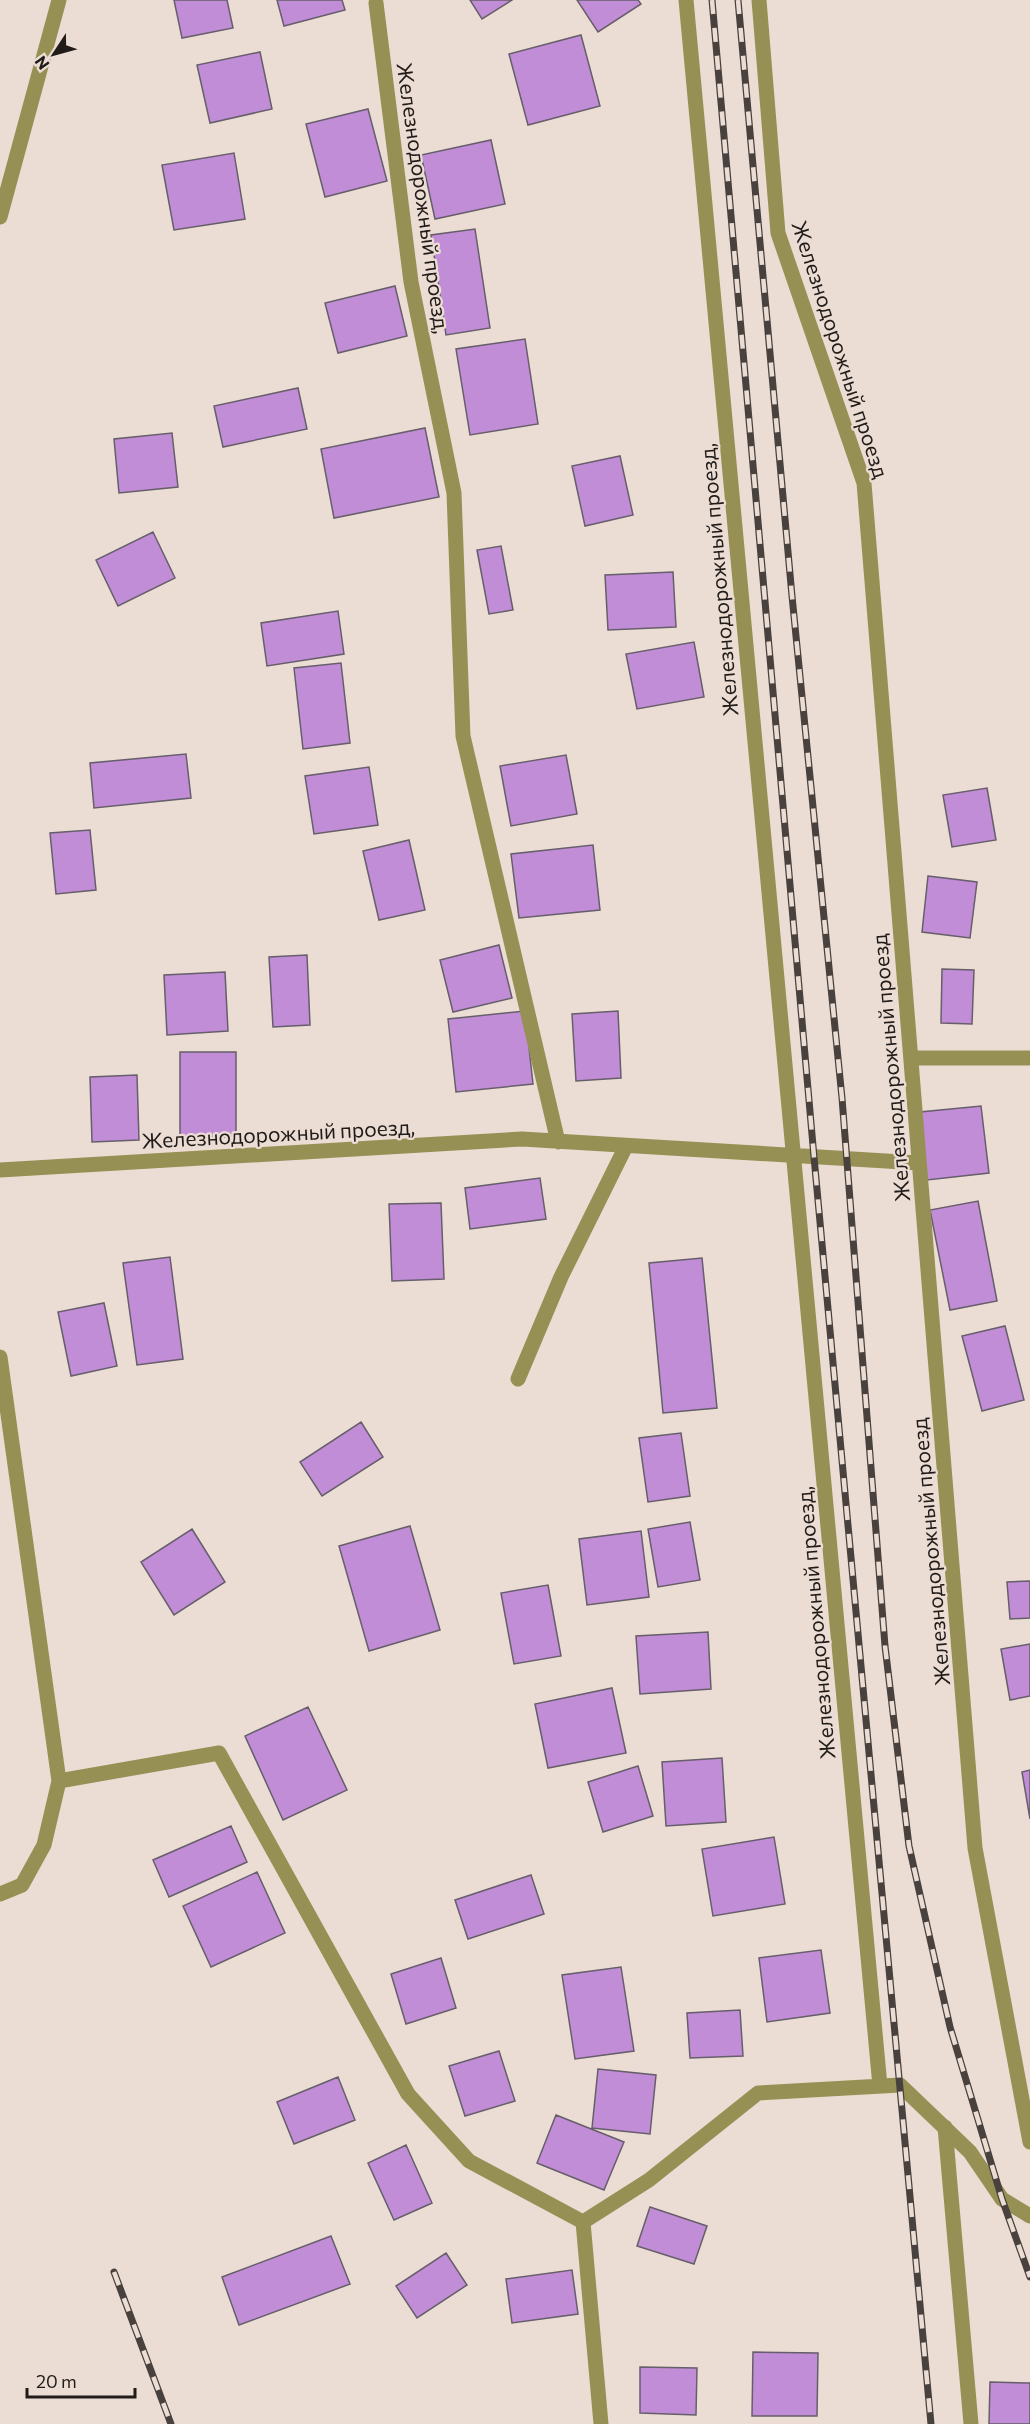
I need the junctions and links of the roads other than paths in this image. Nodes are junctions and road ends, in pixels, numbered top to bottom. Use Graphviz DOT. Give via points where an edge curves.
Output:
graph roads {
  1 [pos="59,0"];
  2 [pos="686,0"];
  3 [pos="759,0"];
  4 [pos="376,3"];
  5 [pos="0,217"];
  6 [pos="910,1058"];
  7 [pos="1030,1058"];
  8 [pos="558,1142"];
  9 [pos="626,1146"];
  10 [pos="793,1156"];
  11 [pos="919,1163"];
  12 [pos="0,1170"];
  13 [pos="0,1357"];
  14 [pos="518,1379"];
  15 [pos="60,1781"];
  16 [pos="0,1894"];
  17 [pos="880,2086"];
  18 [pos="945,2127"];
  19 [pos="1030,2142"];
  20 [pos="1030,2216"];
  21 [pos="583,2222"];
  22 [pos="601,2424"];
  23 [pos="970,2424"];
  1 -- 5 [label="street"];
  2 -- 10 [label="street, Железнодорожный проезд,"];
  3 -- 6 [label="street, Железнодорожный проезд" via="778,233 864,483"];
  4 -- 8 [label="street, Железнодорожный проезд," via="411,282 454,493 463,736"];
  6 -- 7 [label="street"];
  6 -- 11 [label="street, Железнодорожный проезд"];
  8 -- 9 [label="street, Железнодорожный проезд,"];
  8 -- 12 [label="street, Железнодорожный проезд," via="510,1140"];
  9 -- 10 [label="street, Железнодорожный проезд,"];
  9 -- 14 [label="street" via="561,1277"];
  10 -- 11 [label="street, Железнодорожный проезд,"];
  10 -- 17 [label="street, Железнодорожный проезд,"];
  11 -- 19 [label="street, Железнодорожный проезд" via="975,1848"];
  13 -- 15 [label="street"];
  15 -- 16 [label="street" via="44,1845 22,1885"];
  15 -- 21 [label="street" via="219,1753 408,2094 468,2161"];
  17 -- 18 [label="street" via="900,2085"];
  17 -- 21 [label="street" via="758,2093 649,2180"];
  18 -- 20 [label="street" via="970,2152 1002,2199"];
  18 -- 23 [label="street"];
  21 -- 22 [label="street"];
}
